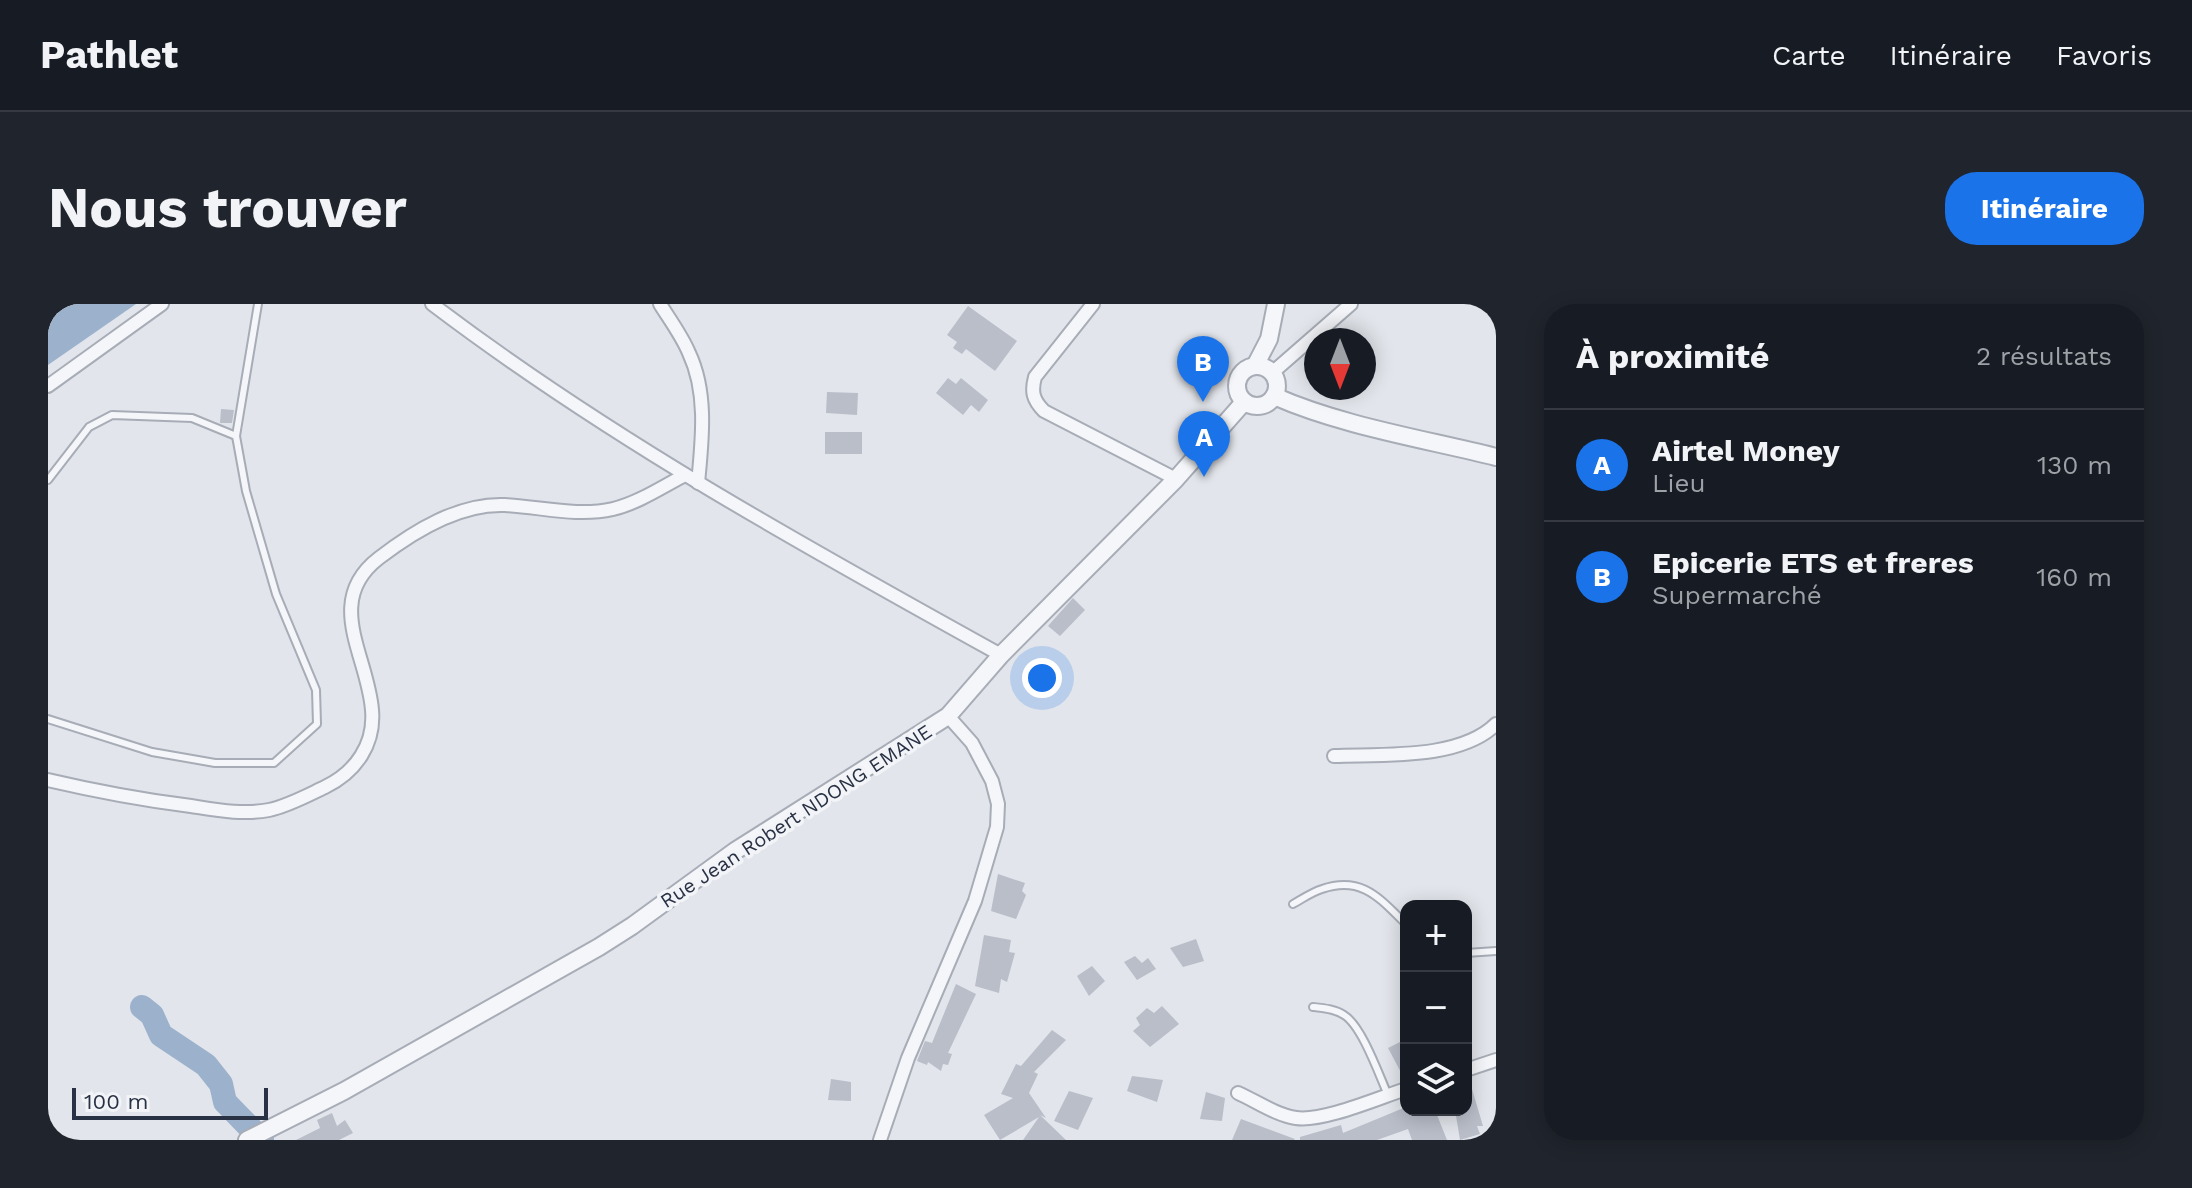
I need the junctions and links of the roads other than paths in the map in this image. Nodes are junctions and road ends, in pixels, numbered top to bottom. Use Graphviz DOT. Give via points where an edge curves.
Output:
graph roads {
  1 [pos="162,304"];
  2 [pos="258,304"];
  3 [pos="432,304"];
  4 [pos="660,304"];
  5 [pos="1093,304"];
  6 [pos="1276,304"];
  7 [pos="1351,304"];
  8 [pos="1255,366"];
  9 [pos="1272,373"];
  10 [pos="48,386"];
  11 [pos="1274,396"];
  12 [pos="1244,402"];
  13 [pos="236,436"];
  14 [pos="1496,457"];
  15 [pos="685,475"];
  16 [pos="1176,479"];
  17 [pos="48,480"];
  18 [pos="698,483"];
  19 [pos="1001,655"];
  20 [pos="948,716"];
  21 [pos="48,719"];
  22 [pos="1496,724"];
  23 [pos="1334,756"];
  24 [pos="48,780"];
  25 [pos="1293,904"];
  26 [pos="1400,918"];
  27 [pos="1496,951"];
  28 [pos="1472,953"];
  29 [pos="1313,1007"];
  30 [pos="1496,1060"];
  31 [pos="1472,1068"];
  32 [pos="1400,1091"];
  33 [pos="1238,1093"];
  34 [pos="1388,1095"];
  35 [pos="247,1140"];
  36 [pos="880,1140"];
  1 -- 10 [label="street"];
  2 -- 13 [label="lane"];
  3 -- 15 [label="street" via="587,414"];
  4 -- 18 [label="street" via="690,354 702,396"];
  5 -- 16 [label="street" via="1035,377 1035,401 1044,411"];
  6 -- 8 [label="street" via="1269,339"];
  7 -- 9 [label="street"];
  8 -- 9 [label="street"];
  8 -- 12 [label="street" via="1237,383"];
  9 -- 11 [label="street"];
  11 -- 12 [label="street" via="1264,405"];
  11 -- 14 [label="street"];
  12 -- 16 [label="street, Rue Jean Robert NDONG EMANE"];
  13 -- 17 [label="lane" via="192,418 112,415 89,427"];
  13 -- 21 [label="lane" via="276,594 316,690 317,724 274,763 215,763 152,752"];
  15 -- 18 [label="street"];
  15 -- 24 [label="street" via="604,510 473,506 377,560 360,576 351,624 372,710 371,734 360,760 343,778 315,792 273,809 231,812"];
  16 -- 19 [label="street, Rue Jean Robert NDONG EMANE"];
  18 -- 19 [label="street"];
  19 -- 20 [label="street, Rue Jean Robert NDONG EMANE"];
  20 -- 35 [label="street, Rue Jean Robert NDONG EMANE" via="735,851 599,947"];
  20 -- 36 [label="street" via="988,771 998,804 997,827 975,901 908,1058"];
  22 -- 23 [label="street" via="1452,746"];
  25 -- 26 [label="lane" via="1320,889 1355,884"];
  27 -- 28 [label="lane"];
  29 -- 34 [label="lane" via="1348,1016"];
  30 -- 31 [label="street"];
  32 -- 34 [label="street"];
  33 -- 34 [label="street" via="1298,1119"];
}
